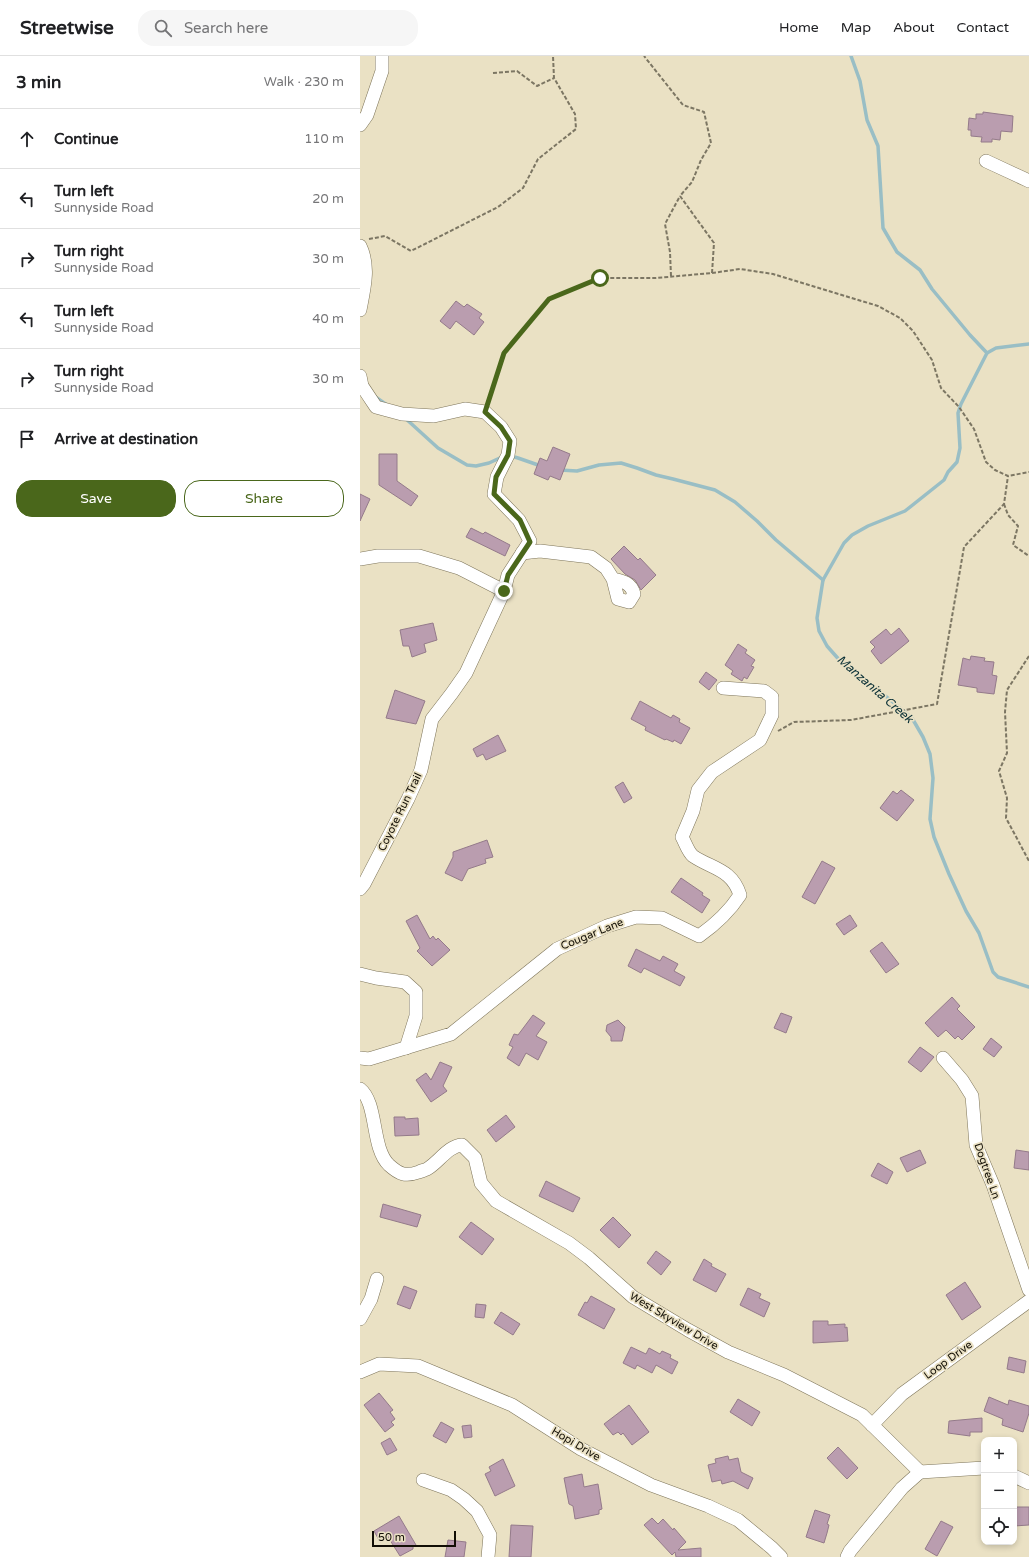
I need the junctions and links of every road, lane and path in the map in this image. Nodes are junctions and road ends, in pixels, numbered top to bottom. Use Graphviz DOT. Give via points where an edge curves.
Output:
graph roads {
  1 [pos="382,56"];
  2 [pos="553,56"];
  3 [pos="644,56"];
  4 [pos="493,73"];
  5 [pos="554,78"];
  6 [pos="360,125"];
  7 [pos="986,161"];
  8 [pos="1029,181"];
  9 [pos="680,196"];
  10 [pos="363,243"];
  11 [pos="712,273"];
  12 [pos="671,277"];
  13 [pos="360,310"];
  14 [pos="360,376"];
  15 [pos="485,412"];
  16 [pos="1029,472"];
  17 [pos="1008,476"];
  18 [pos="1004,504"];
  19 [pos="522,553"];
  20 [pos="1029,556"];
  21 [pos="360,559"];
  22 [pos="612,579"];
  23 [pos="504,591"];
  24 [pos="1029,656"];
  25 [pos="723,688"];
  26 [pos="760,740"];
  27 [pos="1029,861"];
  28 [pos="360,889"];
  29 [pos="360,974"];
  30 [pos="406,1048"];
  31 [pos="360,1058"];
  32 [pos="942,1058"];
  33 [pos="360,1089"];
  34 [pos="378,1279"];
  35 [pos="1029,1290"];
  36 [pos="1029,1301"];
  37 [pos="360,1319"];
  38 [pos="360,1372"];
  39 [pos="872,1425"];
  40 [pos="981,1468"];
  41 [pos="920,1472"];
  42 [pos="1017,1477"];
  43 [pos="423,1480"];
  44 [pos="1029,1483"];
  45 [pos="488,1557"];
  46 [pos="781,1557"];
  47 [pos="847,1557"];
  1 -- 6 [label="street" via="382,71 367,115"];
  2 -- 5 [label="path"];
  3 -- 9 [label="path" via="683,105 704,112 711,144 692,182"];
  4 -- 5 [label="path" via="517,71 537,86"];
  5 -- 10 [label="path" via="575,114 576,129 538,159 523,188 498,207 411,250 385,236"];
  7 -- 8 [label="street"];
  9 -- 11 [label="path" via="714,244"];
  9 -- 12 [label="path" via="665,224"];
  10 -- 13 [label="street" via="365,285"];
  11 -- 12 [label="path"];
  11 -- 17 [label="path" via="740,269 773,274 878,306 900,318 913,331 932,360 941,388 959,407 974,429 986,462"];
  12 -- 15 [label="path" via="600,278 549,299 504,353"];
  14 -- 15 [label="street" via="362,386 376,407 402,414 434,416 465,409"];
  15 -- 19 [label="street, Coyote Run Trail" via="501,427 510,441 508,455 496,477 494,494 520,520 530,542"];
  16 -- 17 [label="path"];
  17 -- 18 [label="path"];
  18 -- 20 [label="path" via="1008,515 1018,526 1013,545"];
  18 -- 26 [label="path" via="964,547 937,704 851,720 794,722"];
  19 -- 22 [label="street" via="540,551 591,557 606,568"];
  19 -- 23 [label="street, Coyote Run Trail" via="508,575"];
  21 -- 23 [label="street" via="378,556 419,556 459,568"];
  23 -- 28 [label="street, Coyote Run Trail" via="466,673 432,719 421,770"];
  24 -- 27 [label="path" via="1007,690 1007,753 999,771 1007,798 1006,818"];
  25 -- 26 [label="street" via="764,691 772,697 772,715"];
  26 -- 30 [label="street, Cougar Lane" via="712,772 698,790 693,811 682,837 692,855 717,867 736,884 740,895 731,909 714,925 699,936 662,918 636,917 607,926 557,948 451,1034"];
  29 -- 30 [label="street" via="405,982 416,992 416,1016"];
  30 -- 31 [label="street, Cougar Lane" via="369,1059"];
  32 -- 35 [label="street, Dogtree Ln" via="962,1080 972,1096 976,1145 993,1185"];
  33 -- 39 [label="street, West Skyview Drive" via="370,1106 385,1161 398,1173 410,1175 427,1169 455,1146 462,1145 475,1158 481,1183 496,1201 569,1243 633,1297 728,1352 784,1375 862,1415"];
  34 -- 37 [label="street"];
  36 -- 39 [label="street, Loop Drive" via="902,1394"];
  38 -- 46 [label="street, Hopi Drive" via="379,1364 418,1366 512,1405 581,1449 651,1485 738,1520"];
  39 -- 41 [label="street, West Skyview Drive"];
  40 -- 41 [label="street"];
  41 -- 47 [label="street" via="902,1488"];
  42 -- 44 [label="street"];
  43 -- 45 [label="street" via="451,1490 477,1511 490,1535"];
}
